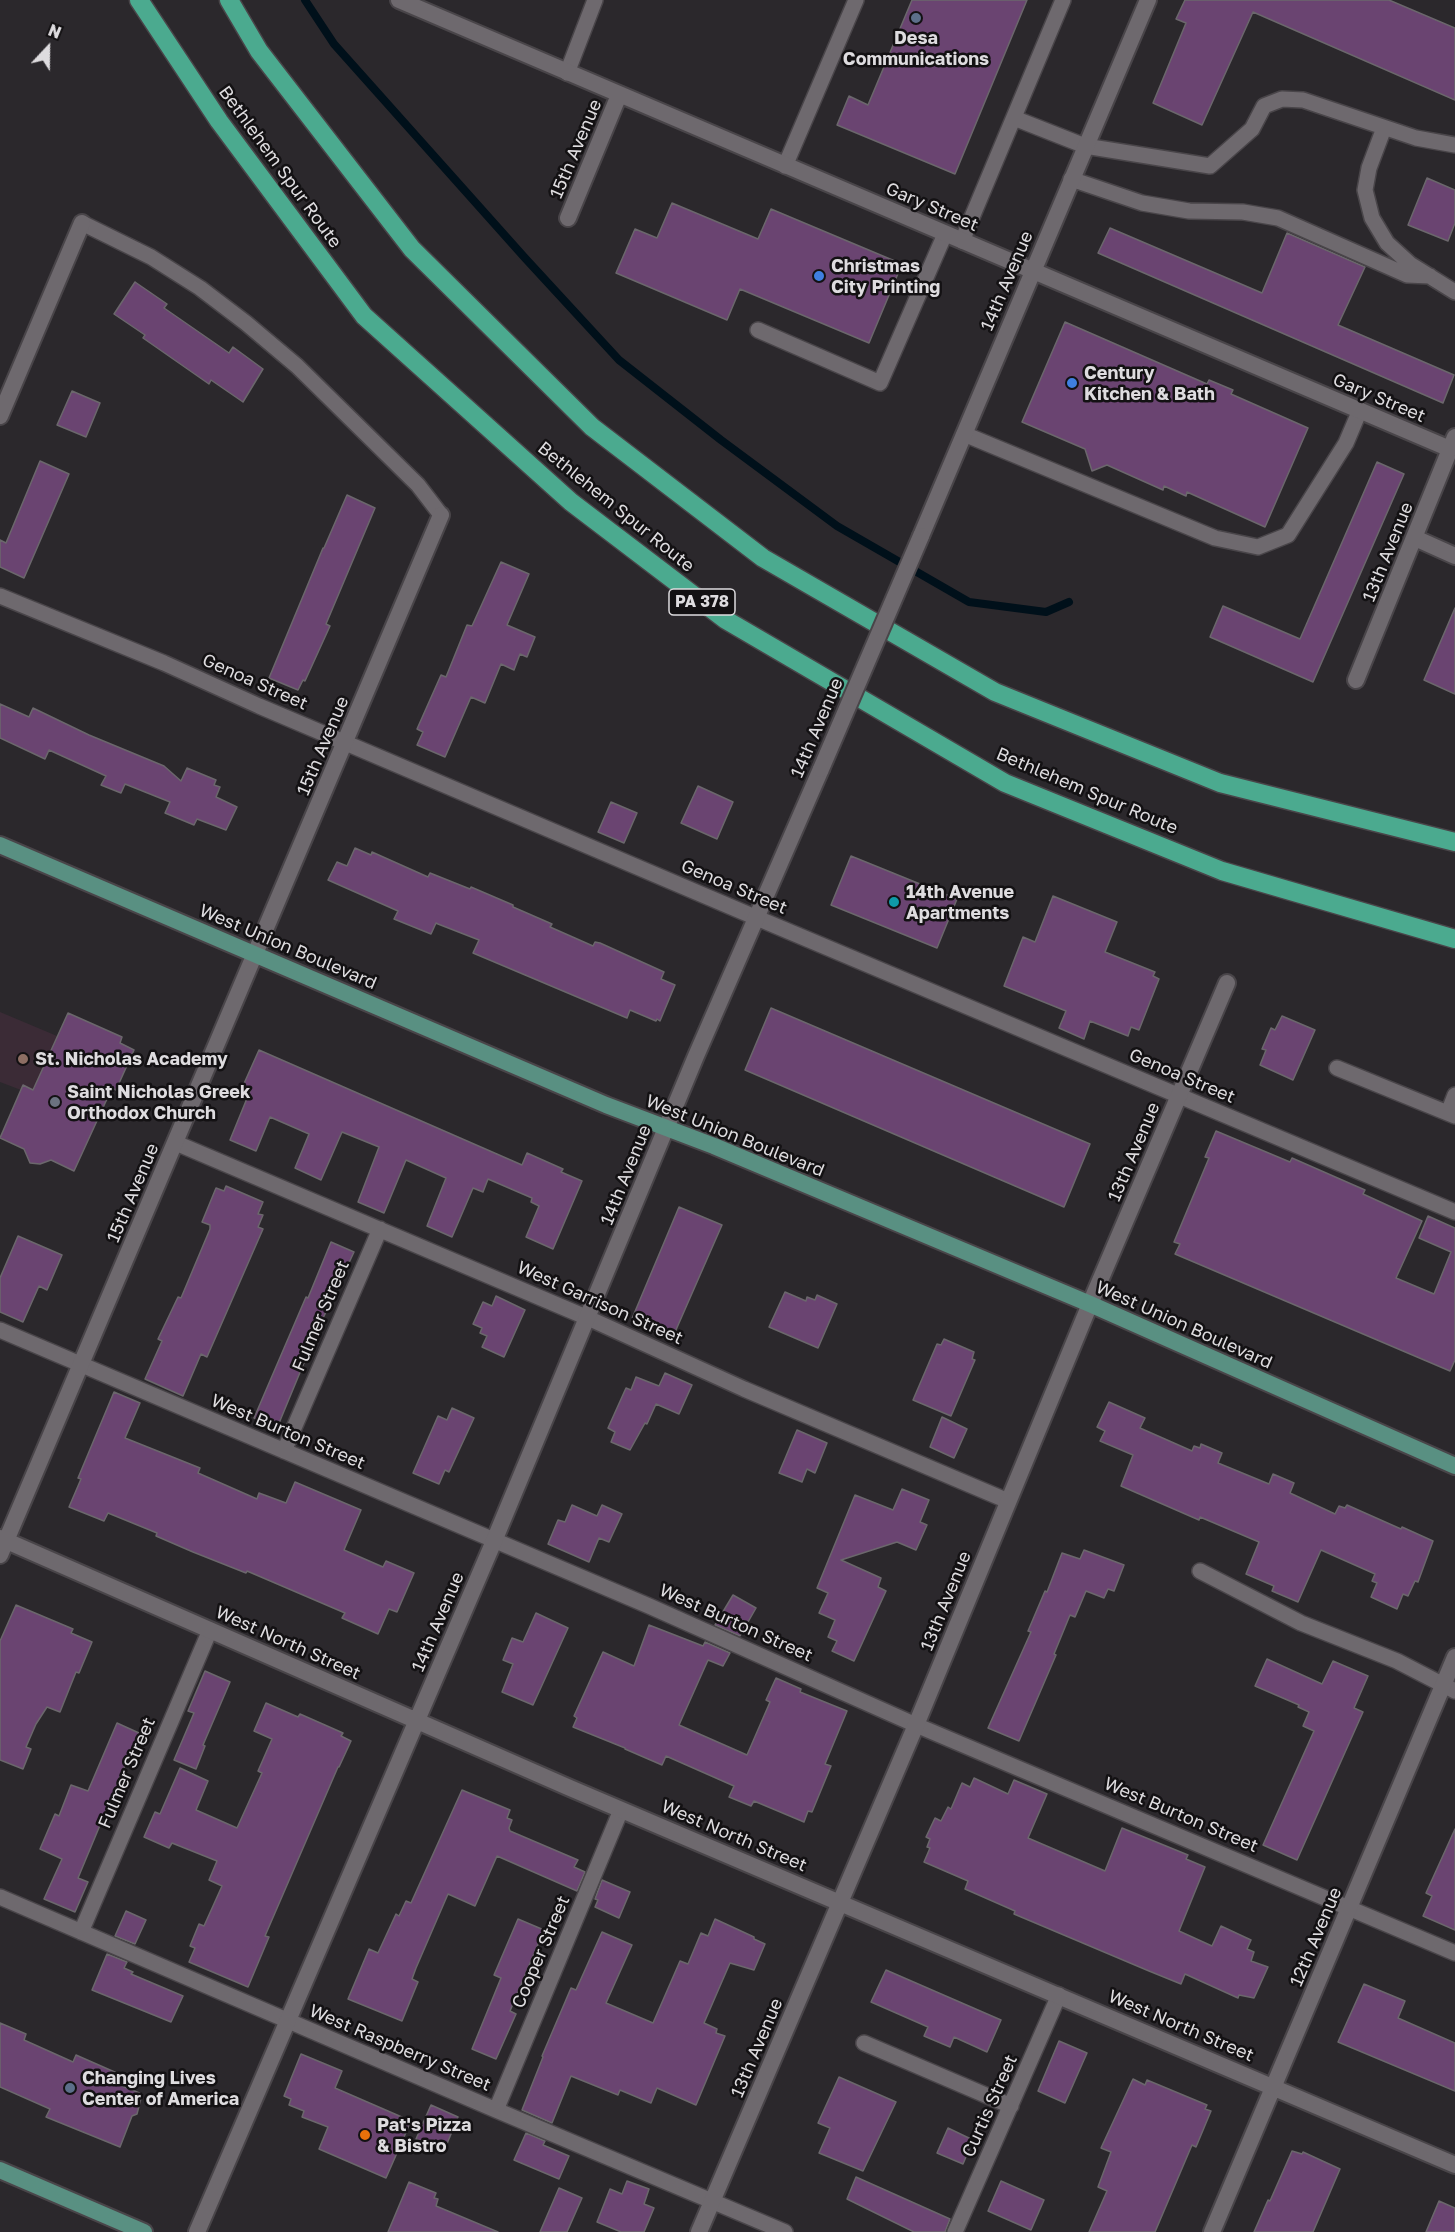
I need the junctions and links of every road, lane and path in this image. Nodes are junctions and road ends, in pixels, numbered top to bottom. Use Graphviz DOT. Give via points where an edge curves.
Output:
graph roads {
  1 [pos="139,0"];
  2 [pos="229,0"];
  3 [pos="399,0"];
  4 [pos="595,0"];
  5 [pos="856,0"];
  6 [pos="1063,0"];
  7 [pos="1148,0"];
  8 [pos="567,73"];
  9 [pos="619,96"];
  10 [pos="1014,118"];
  11 [pos="1384,128"];
  12 [pos="1455,145"];
  13 [pos="1085,146"];
  14 [pos="785,166"];
  15 [pos="1071,179"];
  16 [pos="568,218"];
  17 [pos="82,223"];
  18 [pos="945,234"];
  19 [pos="962,241"];
  20 [pos="1033,271"];
  21 [pos="1430,276"];
  22 [pos="1455,292"];
  23 [pos="758,330"];
  24 [pos="1360,411"];
  25 [pos="0,416"];
  26 [pos="964,434"];
  27 [pos="1453,443"];
  28 [pos="441,515"];
  29 [pos="1415,538"];
  30 [pos="1455,556"];
  31 [pos="0,596"];
  32 [pos="1356,680"];
  33 [pos="346,743"];
  34 [pos="1455,842"];
  35 [pos="0,845"];
  36 [pos="757,918"];
  37 [pos="1455,939"];
  38 [pos="256,954"];
  39 [pos="1227,983"];
  40 [pos="1337,1068"];
  41 [pos="1179,1095"];
  42 [pos="1455,1095"];
  43 [pos="1451,1114"];
  44 [pos="666,1128"];
  45 [pos="176,1143"];
  46 [pos="1455,1212"];
  47 [pos="380,1229"];
  48 [pos="1090,1304"];
  49 [pos="588,1318"];
  50 [pos="0,1330"];
  51 [pos="81,1365"];
  52 [pos="284,1451"];
  53 [pos="1455,1466"];
  54 [pos="1008,1501"];
  55 [pos="494,1541"];
  56 [pos="2,1544"];
  57 [pos="1200,1571"];
  58 [pos="210,1630"];
  59 [pos="1455,1657"];
  60 [pos="1449,1688"];
  61 [pos="417,1721"];
  62 [pos="916,1725"];
  63 [pos="621,1810"];
  64 [pos="0,1897"];
  65 [pos="840,1902"];
  66 [pos="1350,1908"];
  67 [pos="81,1932"];
  68 [pos="1455,1953"];
  69 [pos="1059,1995"];
  70 [pos="287,2021"];
  71 [pos="864,2043"];
  72 [pos="1274,2087"];
  73 [pos="1011,2106"];
  74 [pos="496,2110"];
  75 [pos="1455,2165"];
  76 [pos="0,2170"];
  77 [pos="713,2200"];
  78 [pos="144,2232"];
  79 [pos="197,2232"];
  80 [pos="699,2232"];
  81 [pos="785,2232"];
  82 [pos="956,2232"];
  83 [pos="1212,2232"];
  1 -- 37 [label="highway, Bethlehem Spur Route / PA 378" via="219,121 364,316 571,502 726,620 1005,783 1222,870"];
  2 -- 34 [label="highway" via="259,51 412,249 592,427 763,558 995,692 1220,783"];
  3 -- 8 [label="street, Gary Street"];
  4 -- 8 [label="lane"];
  5 -- 14 [label="lane"];
  6 -- 10 [label="lane"];
  7 -- 13 [label="street, 14th Avenue"];
  8 -- 9 [label="street, Gary Street"];
  9 -- 14 [label="street, Gary Street"];
  9 -- 16 [label="street, 15th Avenue"];
  10 -- 13 [label="lane"];
  10 -- 19 [label="lane"];
  11 -- 12 [label="lane"];
  11 -- 13 [label="lane" via="1303,100 1282,99 1264,106 1251,129 1210,166"];
  11 -- 21 [label="lane" via="1365,190 1372,218 1387,243"];
  13 -- 15 [label="street, 14th Avenue"];
  14 -- 18 [label="street, Gary Street"];
  15 -- 20 [label="street, 14th Avenue"];
  15 -- 21 [label="lane" via="1142,203 1189,212 1243,212 1278,218 1407,275"];
  17 -- 25 [label="street"];
  17 -- 28 [label="lane" via="151,257 246,322 371,439"];
  18 -- 19 [label="street, Gary Street"];
  18 -- 23 [label="lane" via="880,383"];
  19 -- 20 [label="street, Gary Street"];
  20 -- 24 [label="street, Gary Street"];
  20 -- 26 [label="street, 14th Avenue"];
  21 -- 22 [label="lane"];
  24 -- 26 [label="lane" via="1346,443 1287,535 1258,547 1215,538"];
  24 -- 27 [label="street, Gary Street"];
  26 -- 36 [label="street, 14th Avenue, bridge"];
  27 -- 29 [label="street, 13th Avenue"];
  28 -- 33 [label="street, 15th Avenue"];
  29 -- 30 [label="street"];
  29 -- 32 [label="street, 13th Avenue"];
  31 -- 33 [label="lane, Genoa Street"];
  33 -- 36 [label="lane, Genoa Street"];
  33 -- 38 [label="street, 15th Avenue"];
  35 -- 38 [label="main road, West Union Boulevard"];
  36 -- 41 [label="lane, Genoa Street"];
  36 -- 44 [label="street, 14th Avenue"];
  38 -- 44 [label="main road, West Union Boulevard"];
  38 -- 45 [label="street, 15th Avenue"];
  39 -- 41 [label="street, 13th Avenue"];
  40 -- 43 [label="lane"];
  41 -- 46 [label="lane, Genoa Street"];
  41 -- 48 [label="street, 13th Avenue"];
  42 -- 43 [label="lane"];
  44 -- 48 [label="main road, West Union Boulevard"];
  44 -- 49 [label="street, 14th Avenue"];
  45 -- 47 [label="lane, West Garrison Street"];
  45 -- 51 [label="street, 15th Avenue"];
  47 -- 49 [label="lane, West Garrison Street"];
  47 -- 52 [label="lane, Fulmer Street"];
  48 -- 53 [label="main road, West Union Boulevard"];
  48 -- 54 [label="street, 13th Avenue"];
  49 -- 54 [label="lane, West Garrison Street"];
  49 -- 55 [label="street, 14th Avenue"];
  50 -- 51 [label="lane, West Burton Street"];
  51 -- 52 [label="lane, West Burton Street"];
  51 -- 56 [label="street, 15th Avenue"];
  52 -- 55 [label="lane, West Burton Street"];
  54 -- 62 [label="street, 13th Avenue"];
  55 -- 61 [label="street, 14th Avenue"];
  55 -- 62 [label="lane, West Burton Street"];
  56 -- 58 [label="street, West North Street"];
  57 -- 60 [label="lane" via="1301,1623 1398,1661"];
  58 -- 61 [label="street, West North Street"];
  58 -- 67 [label="lane, Fulmer Street"];
  59 -- 60 [label="street, 12th Avenue"];
  60 -- 66 [label="street, 12th Avenue"];
  61 -- 63 [label="street, West North Street"];
  61 -- 70 [label="street, 14th Avenue"];
  62 -- 65 [label="street, 13th Avenue"];
  62 -- 66 [label="lane, West Burton Street"];
  63 -- 65 [label="street, West North Street"];
  63 -- 74 [label="lane, Cooper Street"];
  64 -- 67 [label="lane, West Raspberry Street"];
  65 -- 69 [label="street, West North Street"];
  65 -- 77 [label="street, 13th Avenue"];
  66 -- 68 [label="lane, West Burton Street"];
  66 -- 72 [label="street, 12th Avenue"];
  67 -- 70 [label="lane, West Raspberry Street"];
  69 -- 72 [label="street, West North Street"];
  69 -- 73 [label="lane, Curtis Street"];
  70 -- 74 [label="lane, West Raspberry Street"];
  70 -- 79 [label="street, 14th Avenue"];
  71 -- 73 [label="lane"];
  72 -- 75 [label="street, West North Street"];
  72 -- 83 [label="street, 12th Avenue"];
  73 -- 82 [label="lane, Curtis Street"];
  74 -- 77 [label="lane, West Raspberry Street"];
  76 -- 78 [label="main road"];
  77 -- 80 [label="street, 13th Avenue"];
  77 -- 81 [label="lane, West Raspberry Street"];
}
